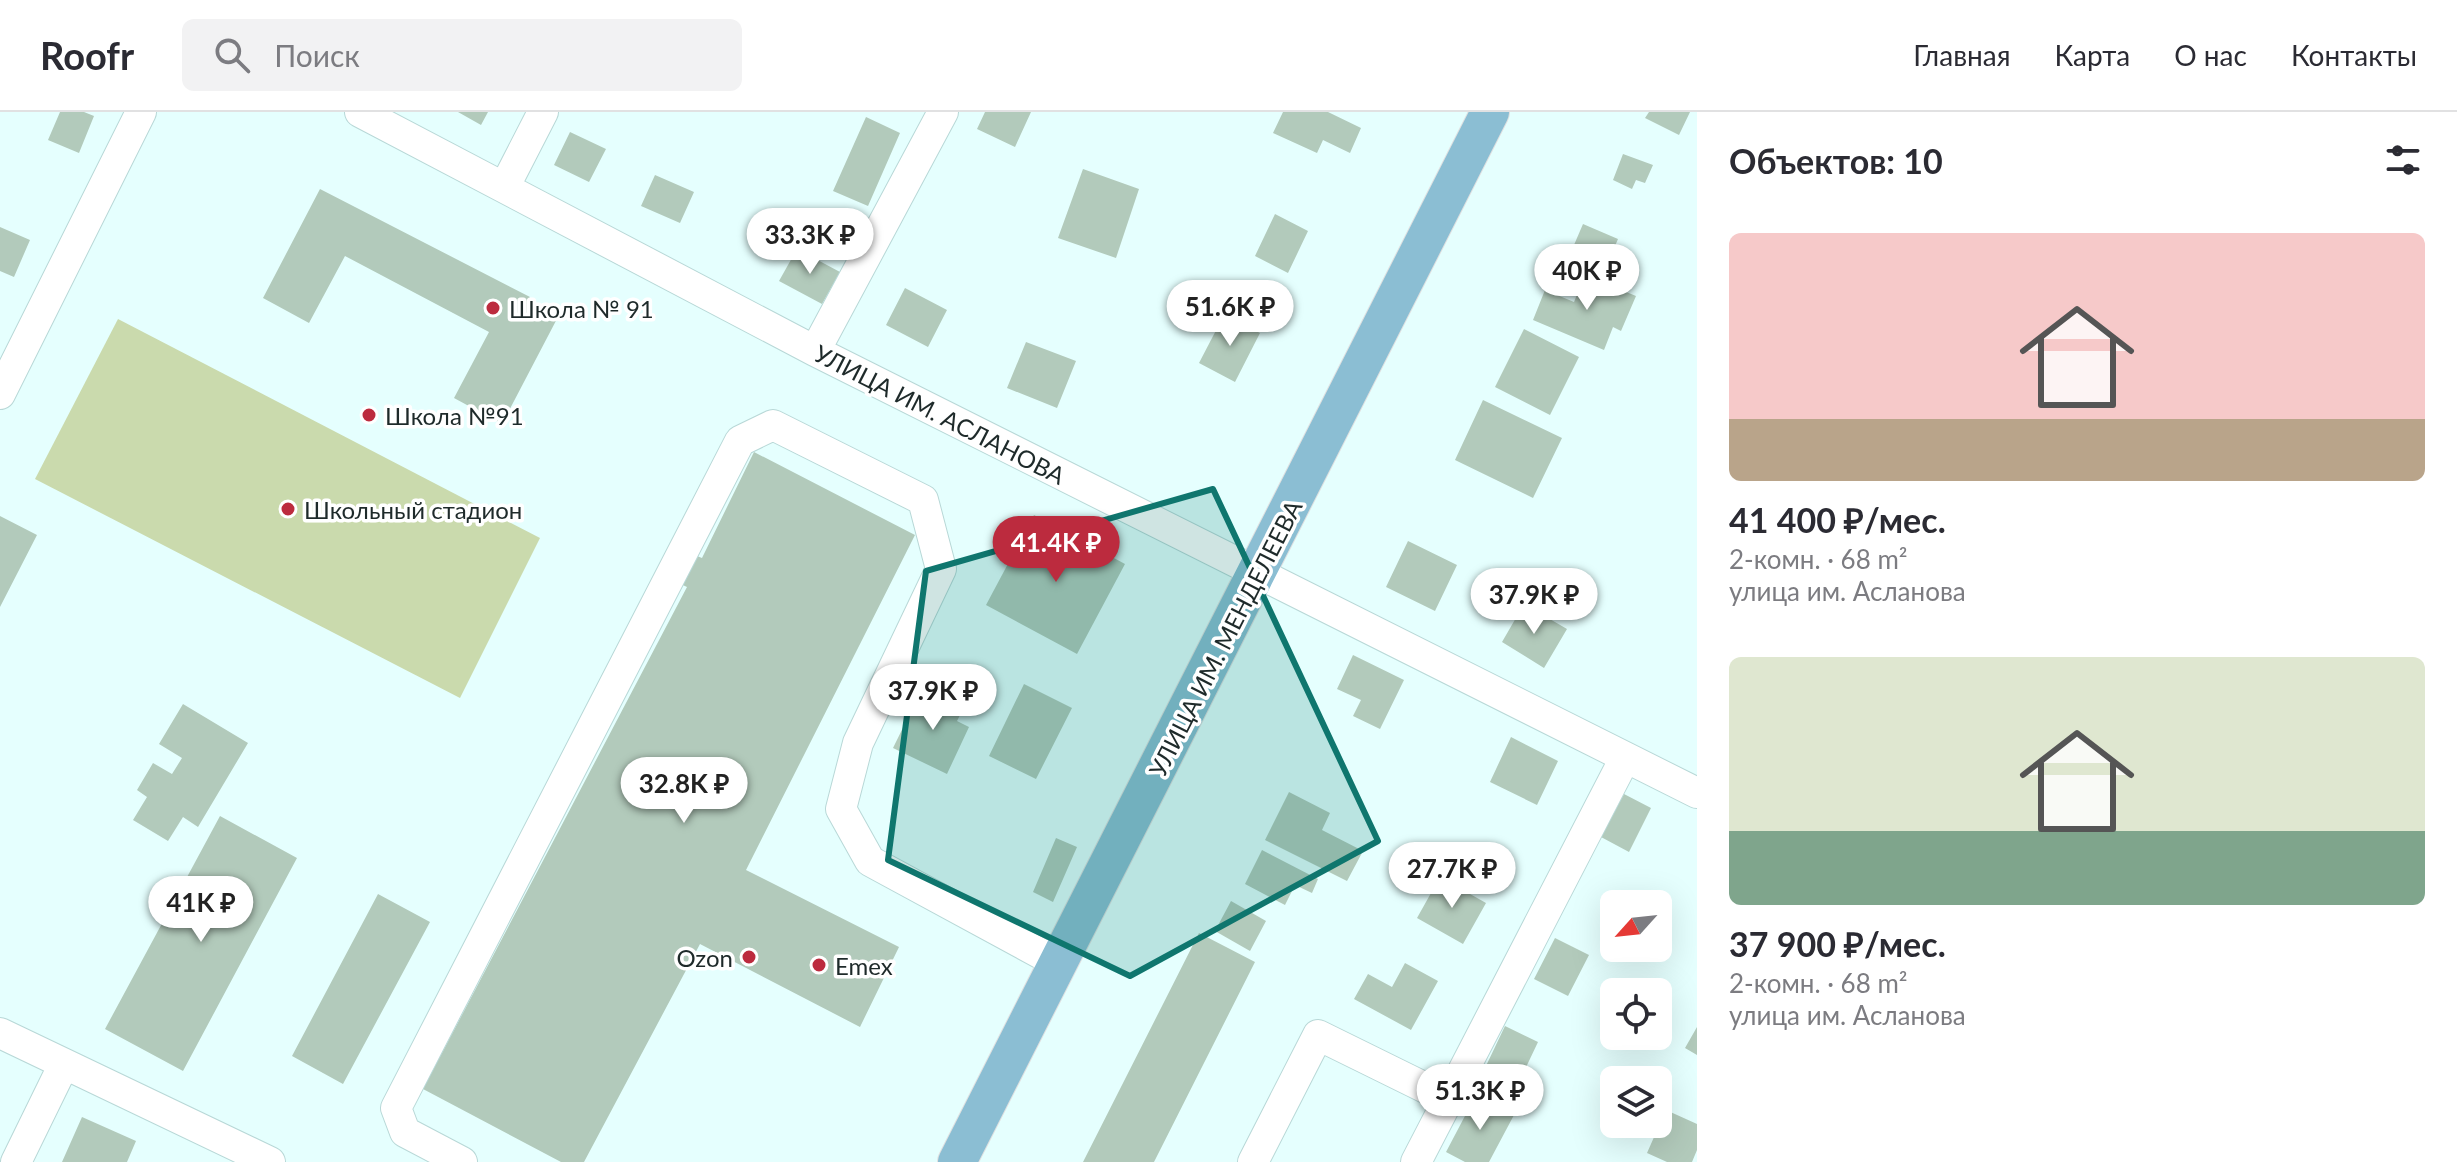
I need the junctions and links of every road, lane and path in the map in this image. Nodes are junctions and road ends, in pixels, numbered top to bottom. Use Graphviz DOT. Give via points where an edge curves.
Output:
graph roads {
  1 [pos="141,112"];
  2 [pos="360,112"];
  3 [pos="543,112"];
  4 [pos="943,112"];
  5 [pos="1490,112"];
  6 [pos="505,186"];
  7 [pos="815,351"];
  8 [pos="0,394"];
  9 [pos="1259,573"];
  10 [pos="1625,758"];
  11 [pos="1697,793"];
  12 [pos="1058,963"];
  13 [pos="0,1033"];
  14 [pos="63,1066"];
  15 [pos="1448,1099"];
  16 [pos="16,1162"];
  17 [pos="270,1162"];
  18 [pos="462,1162"];
  19 [pos="957,1162"];
  20 [pos="1253,1162"];
  21 [pos="1416,1162"];
  1 -- 8 [label="street"];
  2 -- 6 [label="street, УЛИЦА ИМ. АСЛАНОВА"];
  3 -- 6 [label="street"];
  4 -- 7 [label="street"];
  5 -- 9 [label="main road, УЛИЦА ИМ. МЕНДЕЛЕЕВА"];
  6 -- 7 [label="street, УЛИЦА ИМ. АСЛАНОВА"];
  7 -- 9 [label="street, УЛИЦА ИМ. АСЛАНОВА"];
  9 -- 10 [label="street, УЛИЦА ИМ. АСЛАНОВА"];
  9 -- 12 [label="main road, УЛИЦА ИМ. МЕНДЕЛЕЕВА"];
  10 -- 11 [label="street, УЛИЦА ИМ. АСЛАНОВА"];
  10 -- 15 [label="street"];
  12 -- 18 [label="street" via="870,861 841,809 858,743 941,569 923,500 773,425 740,441 396,1108 405,1132"];
  12 -- 19 [label="main road, УЛИЦА ИМ. МЕНДЕЛЕЕВА"];
  13 -- 14 [label="street"];
  14 -- 16 [label="street"];
  14 -- 17 [label="street"];
  15 -- 20 [label="street" via="1318,1035"];
  15 -- 21 [label="street"];
}
